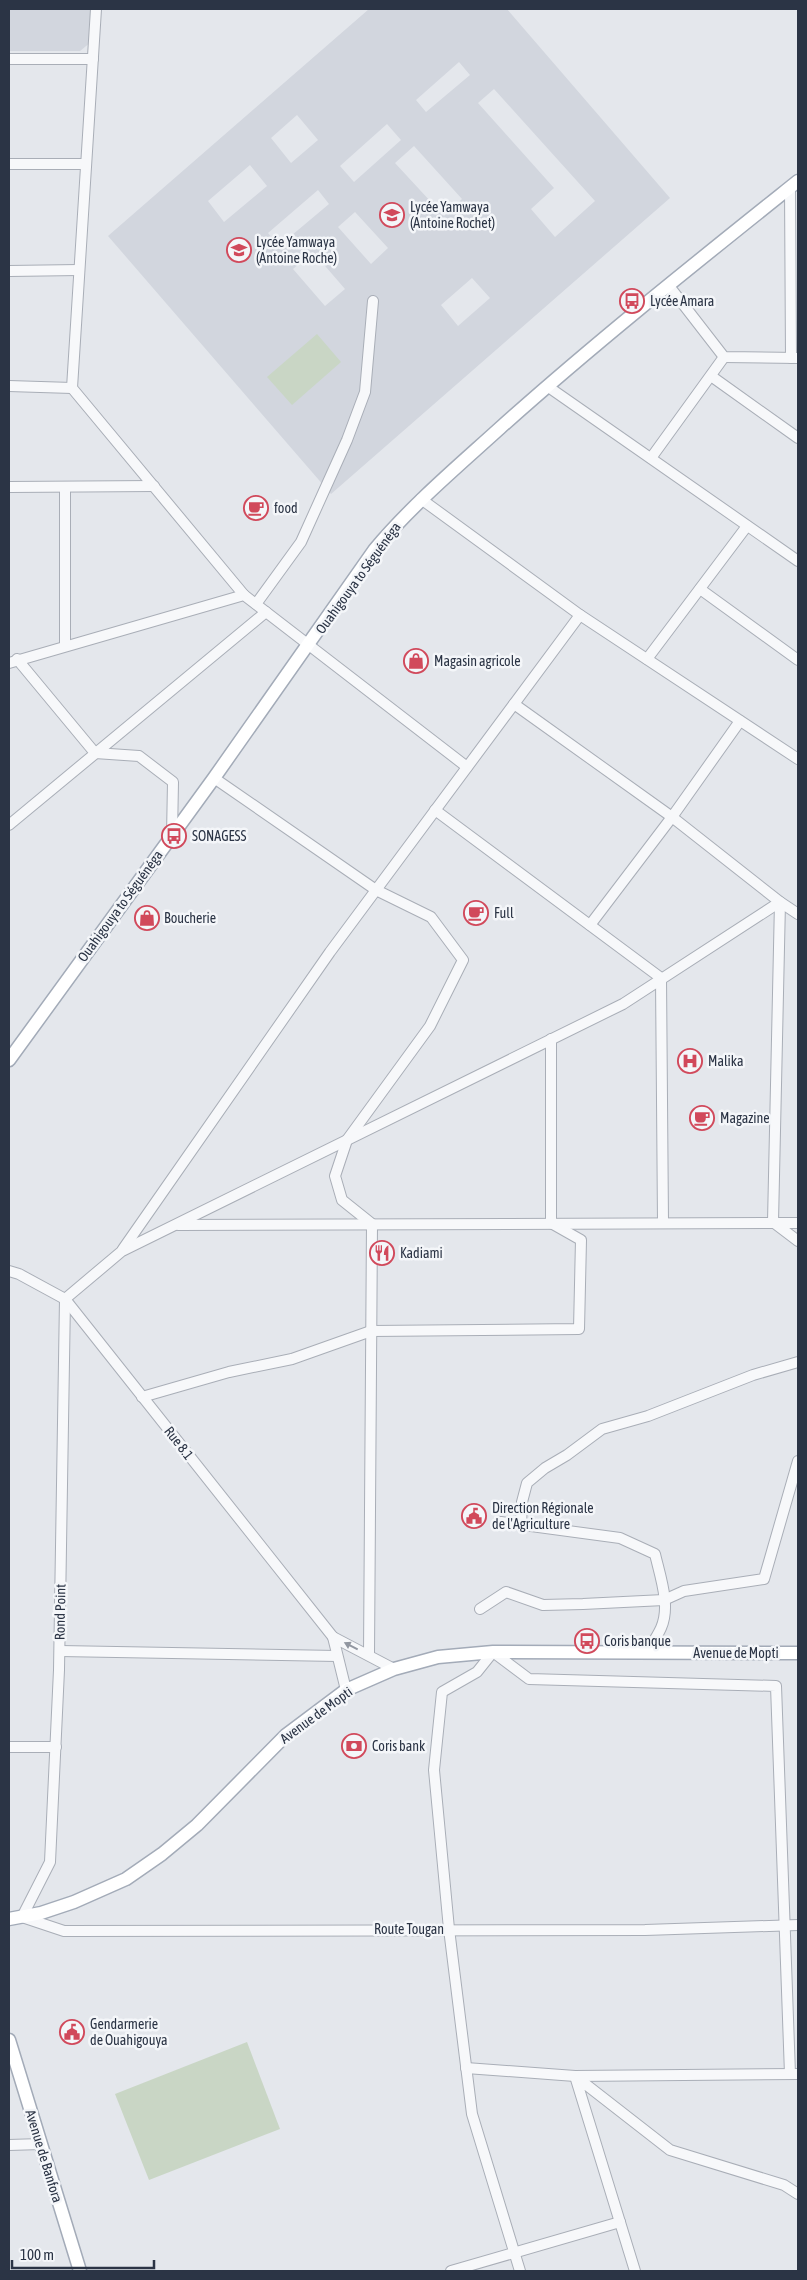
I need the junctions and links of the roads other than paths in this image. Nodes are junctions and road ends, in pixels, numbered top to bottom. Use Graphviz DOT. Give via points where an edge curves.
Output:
graph roads {
  1 [pos="96,9"];
  2 [pos="9,59"];
  3 [pos="93,59"];
  4 [pos="9,164"];
  5 [pos="86,164"];
  6 [pos="794,184"];
  7 [pos="80,270"];
  8 [pos="9,271"];
  9 [pos="669,286"];
  10 [pos="373,301"];
  11 [pos="724,357"];
  12 [pos="795,358"];
  13 [pos="711,376"];
  14 [pos="9,386"];
  15 [pos="547,386"];
  16 [pos="72,388"];
  17 [pos="798,438"];
  18 [pos="651,458"];
  19 [pos="154,486"];
  20 [pos="9,487"];
  21 [pos="65,487"];
  22 [pos="421,499"];
  23 [pos="747,526"];
  24 [pos="798,561"];
  25 [pos="700,589"];
  26 [pos="244,595"];
  27 [pos="256,604"];
  28 [pos="266,612"];
  29 [pos="580,615"];
  30 [pos="65,645"];
  31 [pos="309,645"];
  32 [pos="647,659"];
  33 [pos="798,660"];
  34 [pos="13,661"];
  35 [pos="514,704"];
  36 [pos="740,720"];
  37 [pos="95,754"];
  38 [pos="798,759"];
  39 [pos="467,767"];
  40 [pos="214,778"];
  41 [pos="435,810"];
  42 [pos="672,817"];
  43 [pos="9,825"];
  44 [pos="172,835"];
  45 [pos="376,890"];
  46 [pos="780,902"];
  47 [pos="798,914"];
  48 [pos="590,925"];
  49 [pos="661,978"];
  50 [pos="551,1039"];
  51 [pos="13,1045"];
  52 [pos="9,1060"];
  53 [pos="347,1140"];
  54 [pos="663,1222"];
  55 [pos="774,1222"];
  56 [pos="551,1223"];
  57 [pos="798,1223"];
  58 [pos="372,1224"];
  59 [pos="175,1225"];
  60 [pos="798,1241"];
  61 [pos="122,1251"];
  62 [pos="9,1271"];
  63 [pos="65,1300"];
  64 [pos="372,1331"];
  65 [pos="798,1362"];
  66 [pos="142,1397"];
  67 [pos="798,1461"];
  68 [pos="501,1522"];
  69 [pos="521,1525"];
  70 [pos="664,1600"];
  71 [pos="480,1609"];
  72 [pos="333,1637"];
  73 [pos="60,1651"];
  74 [pos="493,1652"];
  75 [pos="646,1653"];
  76 [pos="798,1653"];
  77 [pos="369,1655"];
  78 [pos="338,1656"];
  79 [pos="394,1669"];
  80 [pos="346,1690"];
  81 [pos="9,1747"];
  82 [pos="56,1747"];
  83 [pos="13,1919"];
  84 [pos="798,1925"];
  85 [pos="786,1926"];
  86 [pos="449,1929"];
  87 [pos="9,2040"];
  88 [pos="466,2068"];
  89 [pos="794,2074"];
  90 [pos="575,2076"];
  91 [pos="9,2144"];
  92 [pos="41,2144"];
  93 [pos="798,2194"];
  94 [pos="620,2222"];
  95 [pos="514,2252"];
  96 [pos="80,2271"];
  97 [pos="451,2271"];
  98 [pos="520,2271"];
  99 [pos="635,2271"];
  1 -- 3 [label="street"];
  2 -- 3 [label="street"];
  3 -- 5 [label="street"];
  4 -- 5 [label="street"];
  5 -- 7 [label="street"];
  6 -- 9 [label="main road, Ouahigouya to Séguénéga"];
  6 -- 12 [label="street"];
  7 -- 8 [label="street"];
  7 -- 16 [label="street"];
  9 -- 11 [label="street"];
  9 -- 15 [label="main road, Ouahigouya to Séguénéga"];
  10 -- 27 [label="street" via="365,392 350,432 300,542"];
  11 -- 12 [label="street"];
  11 -- 13 [label="street"];
  13 -- 17 [label="street"];
  13 -- 18 [label="street"];
  14 -- 16 [label="street"];
  15 -- 18 [label="street"];
  15 -- 22 [label="main road, Ouahigouya to Séguénéga"];
  16 -- 19 [label="street"];
  18 -- 23 [label="street"];
  19 -- 21 [label="street"];
  19 -- 26 [label="street"];
  20 -- 21 [label="street"];
  21 -- 30 [label="street"];
  22 -- 29 [label="street"];
  22 -- 31 [label="main road, Ouahigouya to Séguénéga" via="375,549"];
  23 -- 24 [label="street"];
  23 -- 25 [label="street"];
  25 -- 32 [label="street"];
  25 -- 33 [label="street"];
  26 -- 27 [label="street"];
  26 -- 30 [label="street"];
  27 -- 28 [label="street"];
  28 -- 31 [label="street"];
  28 -- 37 [label="street"];
  29 -- 32 [label="street"];
  29 -- 35 [label="street"];
  30 -- 34 [label="street"];
  31 -- 39 [label="street"];
  31 -- 40 [label="main road, Ouahigouya to Séguénéga"];
  32 -- 36 [label="street"];
  34 -- 37 [label="street"];
  35 -- 39 [label="street"];
  35 -- 42 [label="street"];
  36 -- 38 [label="street"];
  36 -- 42 [label="street"];
  37 -- 43 [label="street"];
  37 -- 44 [label="street" via="139,756 173,782"];
  39 -- 41 [label="street"];
  40 -- 44 [label="main road, Ouahigouya to Séguénéga"];
  40 -- 45 [label="street"];
  41 -- 45 [label="street"];
  41 -- 48 [label="street"];
  42 -- 46 [label="street"];
  42 -- 48 [label="street"];
  44 -- 51 [label="main road, Ouahigouya to Séguénéga"];
  45 -- 53 [label="street" via="431,917 463,960 430,1026"];
  45 -- 61 [label="street" via="242,1076"];
  46 -- 47 [label="street"];
  46 -- 49 [label="street"];
  46 -- 55 [label="street"];
  48 -- 49 [label="street"];
  49 -- 50 [label="street" via="623,1004"];
  49 -- 54 [label="street"];
  50 -- 53 [label="street"];
  50 -- 56 [label="street"];
  51 -- 52 [label="main road, Ouahigouya to Séguénéga"];
  53 -- 58 [label="street" via="335,1176 342,1200"];
  53 -- 59 [label="street"];
  54 -- 55 [label="street"];
  54 -- 56 [label="street"];
  55 -- 57 [label="street"];
  55 -- 60 [label="street"];
  56 -- 58 [label="street"];
  56 -- 64 [label="street" via="581,1240 579,1329"];
  58 -- 59 [label="street"];
  58 -- 64 [label="street"];
  59 -- 61 [label="street"];
  61 -- 63 [label="street"];
  62 -- 63 [label="street, Rue 8.1"];
  63 -- 66 [label="street, Rue 8.1"];
  63 -- 73 [label="street, Rond Point"];
  64 -- 66 [label="street" via="292,1359 229,1372"];
  64 -- 77 [label="street"];
  65 -- 69 [label="street" via="753,1375 648,1416 602,1429 527,1483"];
  66 -- 72 [label="street, Rue 8.1"];
  67 -- 70 [label="street" via="764,1579 684,1591"];
  68 -- 69 [label="street"];
  69 -- 70 [label="street" via="620,1538 655,1554"];
  70 -- 71 [label="street" via="543,1605 506,1592"];
  70 -- 75 [label="street" via="661,1628"];
  77 -- 72 [label="street, Rue 8.1, one-way"];
  72 -- 78 [label="street, Rue 8.1"];
  73 -- 78 [label="street"];
  73 -- 82 [label="street, Rond Point"];
  74 -- 75 [label="main road, Avenue de Mopti"];
  74 -- 79 [label="main road, Avenue de Mopti" via="438,1657"];
  74 -- 85 [label="street" via="529,1679 776,1686"];
  74 -- 86 [label="street" via="477,1672 442,1692 434,1770"];
  75 -- 76 [label="main road, Avenue de Mopti"];
  77 -- 79 [label="street, Rue 8.1"];
  78 -- 80 [label="street, Rue 8.1"];
  79 -- 80 [label="main road, Avenue de Mopti"];
  80 -- 83 [label="main road, Avenue de Mopti" via="286,1735 197,1825 126,1879 74,1902"];
  81 -- 82 [label="street"];
  82 -- 83 [label="street, Rond Point" via="50,1862"];
  83 -- 86 [label="street, Route Tougan" via="64,1930"];
  84 -- 85 [label="street, Route Tougan"];
  85 -- 86 [label="street, Route Tougan" via="644,1930"];
  85 -- 89 [label="street"];
  86 -- 88 [label="street"];
  87 -- 92 [label="main road, Avenue de Banfora"];
  88 -- 90 [label="street"];
  88 -- 95 [label="street" via="472,2114"];
  89 -- 90 [label="street"];
  90 -- 93 [label="street" via="670,2150 784,2185"];
  90 -- 94 [label="street"];
  91 -- 92 [label="street"];
  92 -- 96 [label="main road, Avenue de Banfora"];
  94 -- 95 [label="street"];
  94 -- 99 [label="street"];
  95 -- 97 [label="street"];
  95 -- 98 [label="street"];
}
